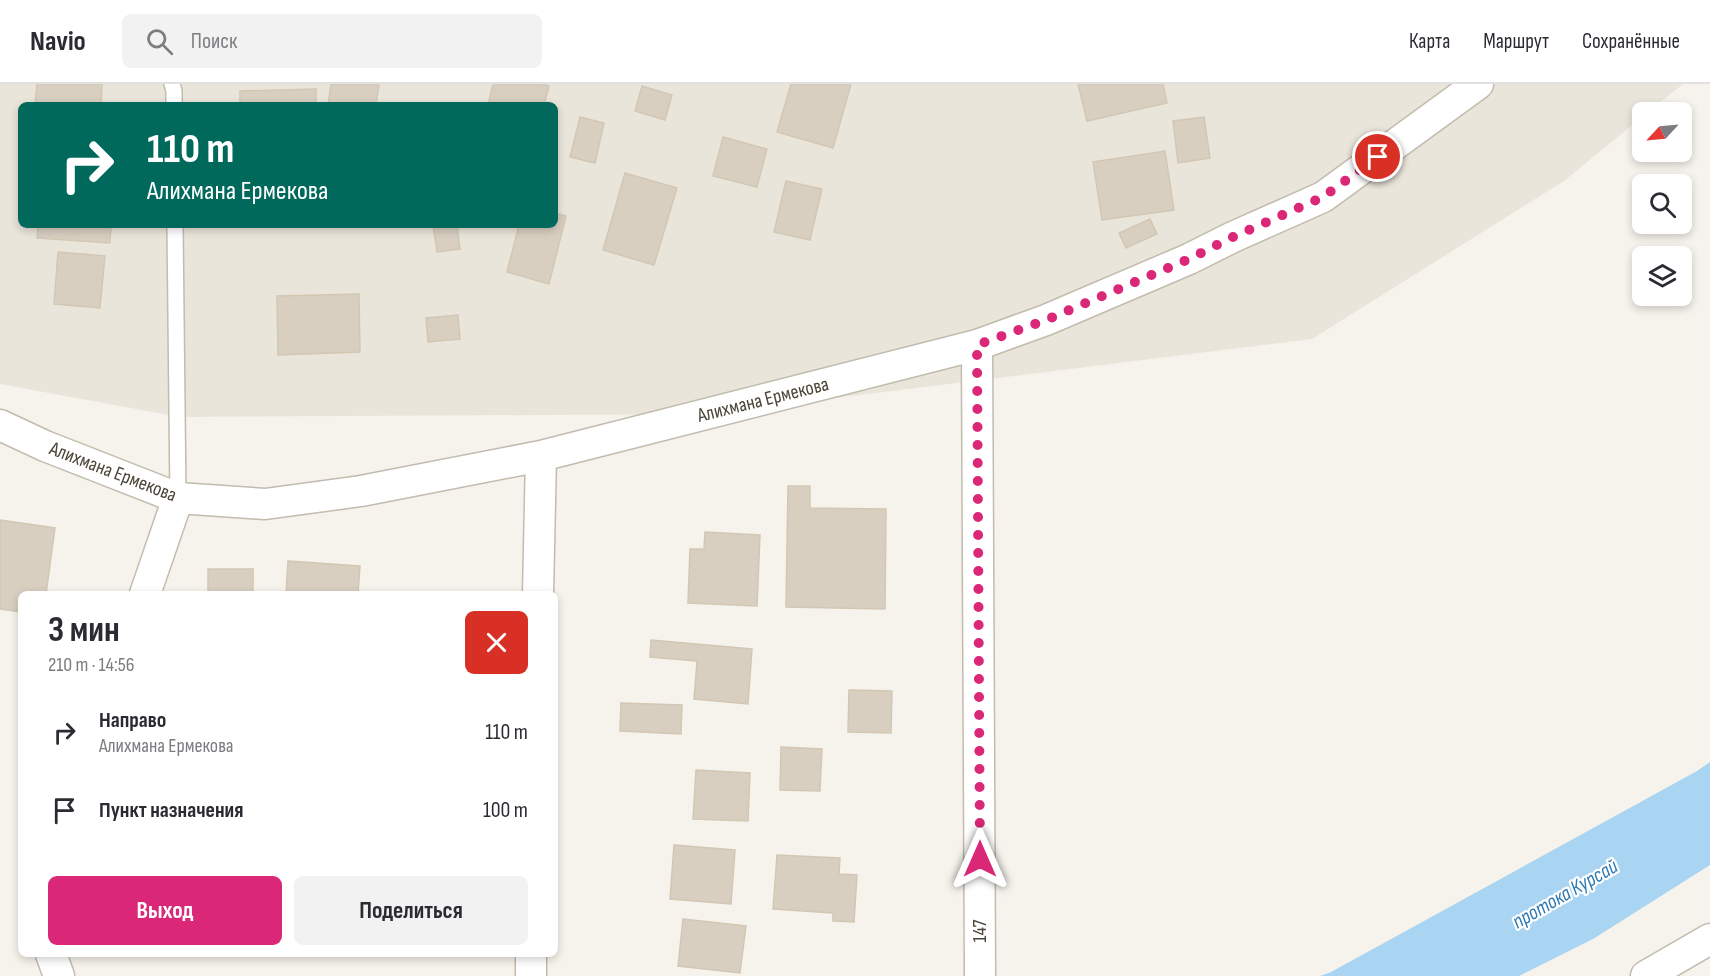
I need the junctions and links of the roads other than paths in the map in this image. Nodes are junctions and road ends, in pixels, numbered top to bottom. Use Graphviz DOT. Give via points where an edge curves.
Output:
graph roads {
  1 [pos="172,84"];
  2 [pos="1478,84"];
  3 [pos="174,102"];
  4 [pos="175,228"];
  5 [pos="977,345"];
  6 [pos="0,425"];
  7 [pos="541,456"];
  8 [pos="177,498"];
  9 [pos="146,591"];
  10 [pos="538,591"];
  11 [pos="1710,939"];
  12 [pos="52,957"];
  13 [pos="531,957"];
  14 [pos="58,976"];
  15 [pos="531,976"];
  16 [pos="980,976"];
  17 [pos="1646,976"];
  1 -- 3 [label="lane"];
  2 -- 5 [label="street, Алихмана Ермекова" via="1323,197 1189,259"];
  4 -- 8 [label="lane"];
  5 -- 7 [label="street, Алихмана Ермекова"];
  5 -- 16 [label="street, 147"];
  6 -- 8 [label="street, Алихмана Ермекова"];
  7 -- 8 [label="street, Алихмана Ермекова" via="361,491 265,504"];
  7 -- 10 [label="street"];
  8 -- 9 [label="street"];
  11 -- 17 [label="street"];
  12 -- 14 [label="street"];
  13 -- 15 [label="street"];
}
